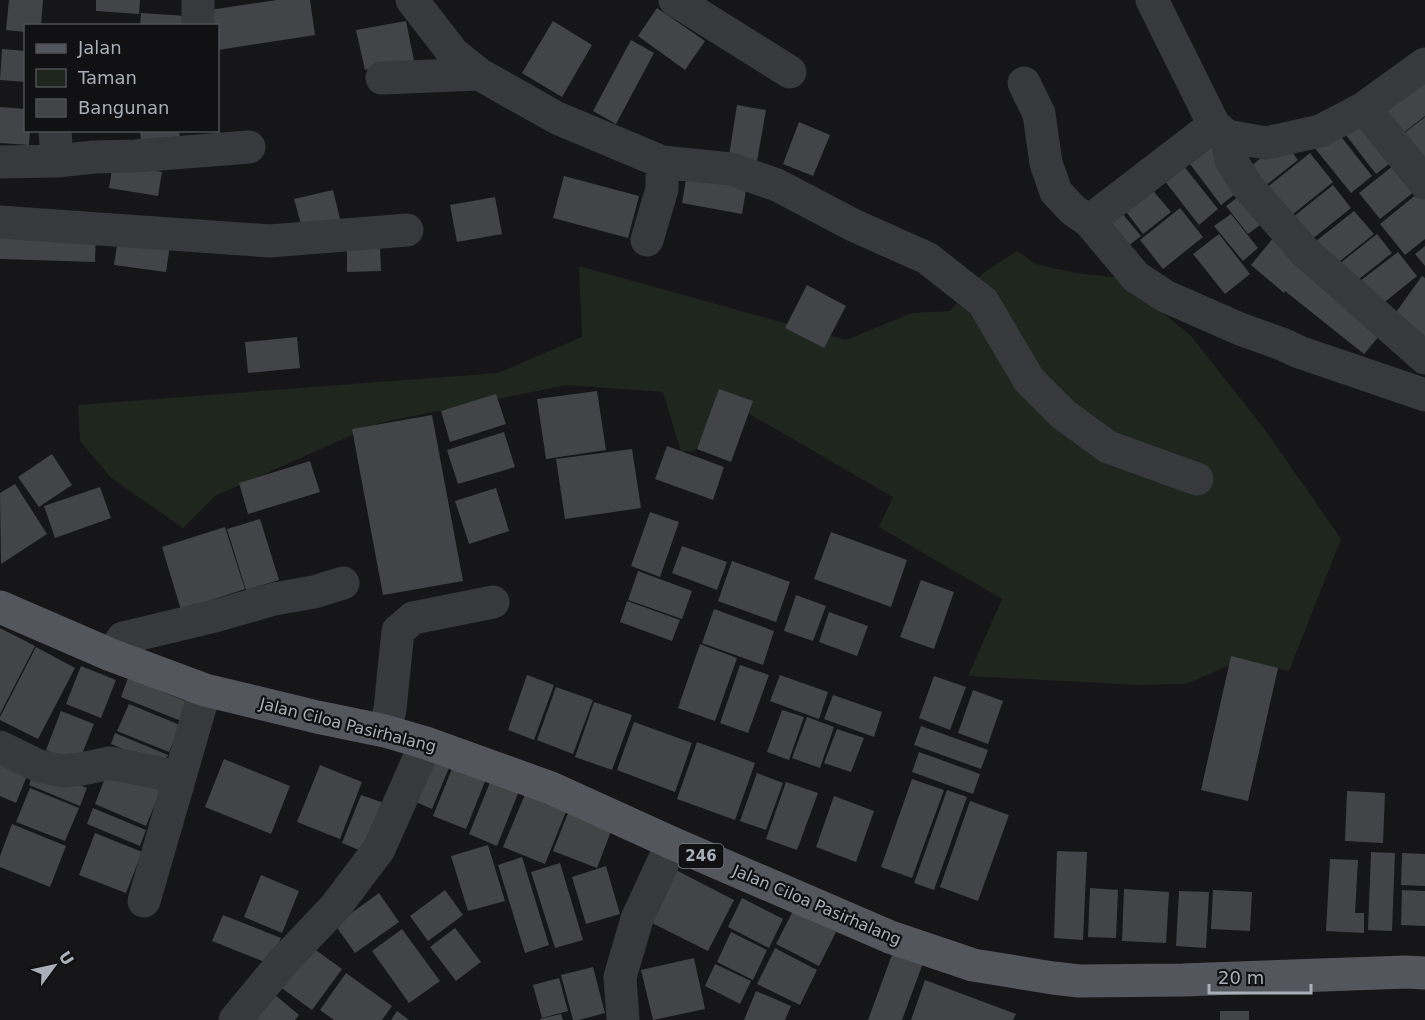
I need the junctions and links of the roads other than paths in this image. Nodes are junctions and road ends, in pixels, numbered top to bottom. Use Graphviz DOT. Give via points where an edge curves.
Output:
graph roads {
  1 [pos="198,0"];
  2 [pos="412,0"];
  3 [pos="675,0"];
  4 [pos="1152,0"];
  5 [pos="198,24"];
  6 [pos="1425,64"];
  7 [pos="790,72"];
  8 [pos="479,74"];
  9 [pos="382,78"];
  10 [pos="1024,83"];
  11 [pos="1364,108"];
  12 [pos="1221,131"];
  13 [pos="200,141"];
  14 [pos="56,146"];
  15 [pos="249,147"];
  16 [pos="0,162"];
  17 [pos="662,162"];
  18 [pos="1425,183"];
  19 [pos="1089,221"];
  20 [pos="0,222"];
  21 [pos="407,230"];
  22 [pos="647,240"];
  23 [pos="1425,358"];
  24 [pos="1425,395"];
  25 [pos="1197,479"];
  26 [pos="343,583"];
  27 [pos="493,602"];
  28 [pos="0,607"];
  29 [pos="111,656"];
  30 [pos="205,690"];
  31 [pos="385,731"];
  32 [pos="426,743"];
  33 [pos="0,747"];
  34 [pos="178,785"];
  35 [pos="672,843"];
  36 [pos="144,901"];
  37 [pos="1425,973"];
  38 [pos="235,1020"];
  39 [pos="623,1020"];
  1 -- 5 [label="street"];
  2 -- 8 [label="street" via="453,53"];
  3 -- 7 [label="street"];
  4 -- 12 [label="street"];
  6 -- 11 [label="street"];
  8 -- 9 [label="street"];
  8 -- 17 [label="street" via="557,118"];
  10 -- 19 [label="street" via="1039,114 1046,163 1056,192"];
  11 -- 12 [label="street" via="1320,131 1266,143"];
  11 -- 18 [label="street"];
  12 -- 19 [label="street"];
  12 -- 23 [label="street" via="1231,160 1248,187 1305,252"];
  13 -- 14 [label="street" via="135,156 94,157"];
  13 -- 15 [label="street"];
  14 -- 16 [label="street"];
  17 -- 22 [label="street" via="663,189"];
  17 -- 25 [label="street" via="731,169 777,185 927,258 983,302 1029,380 1063,414 1108,447"];
  19 -- 24 [label="street" via="1136,278 1165,296 1299,352"];
  20 -- 21 [label="street" via="270,241"];
  26 -- 29 [label="street" via="123,638"];
  27 -- 31 [label="street" via="413,618 398,631"];
  28 -- 29 [label="main road, Jalan Ciloa Pasirhalang / 246"];
  29 -- 30 [label="main road, Jalan Ciloa Pasirhalang / 246"];
  30 -- 31 [label="main road, Jalan Ciloa Pasirhalang / 246"];
  30 -- 34 [label="street"];
  31 -- 32 [label="main road, Jalan Ciloa Pasirhalang / 246"];
  32 -- 35 [label="main road, Jalan Ciloa Pasirhalang / 246" via="550,788"];
  32 -- 38 [label="street" via="379,849 336,906"];
  33 -- 34 [label="street" via="39,766 62,771 110,763 164,774"];
  34 -- 36 [label="street"];
  35 -- 37 [label="main road, Jalan Ciloa Pasirhalang / 246" via="890,938 973,965 1079,981"];
  35 -- 39 [label="street" via="637,920 620,977"];
}
